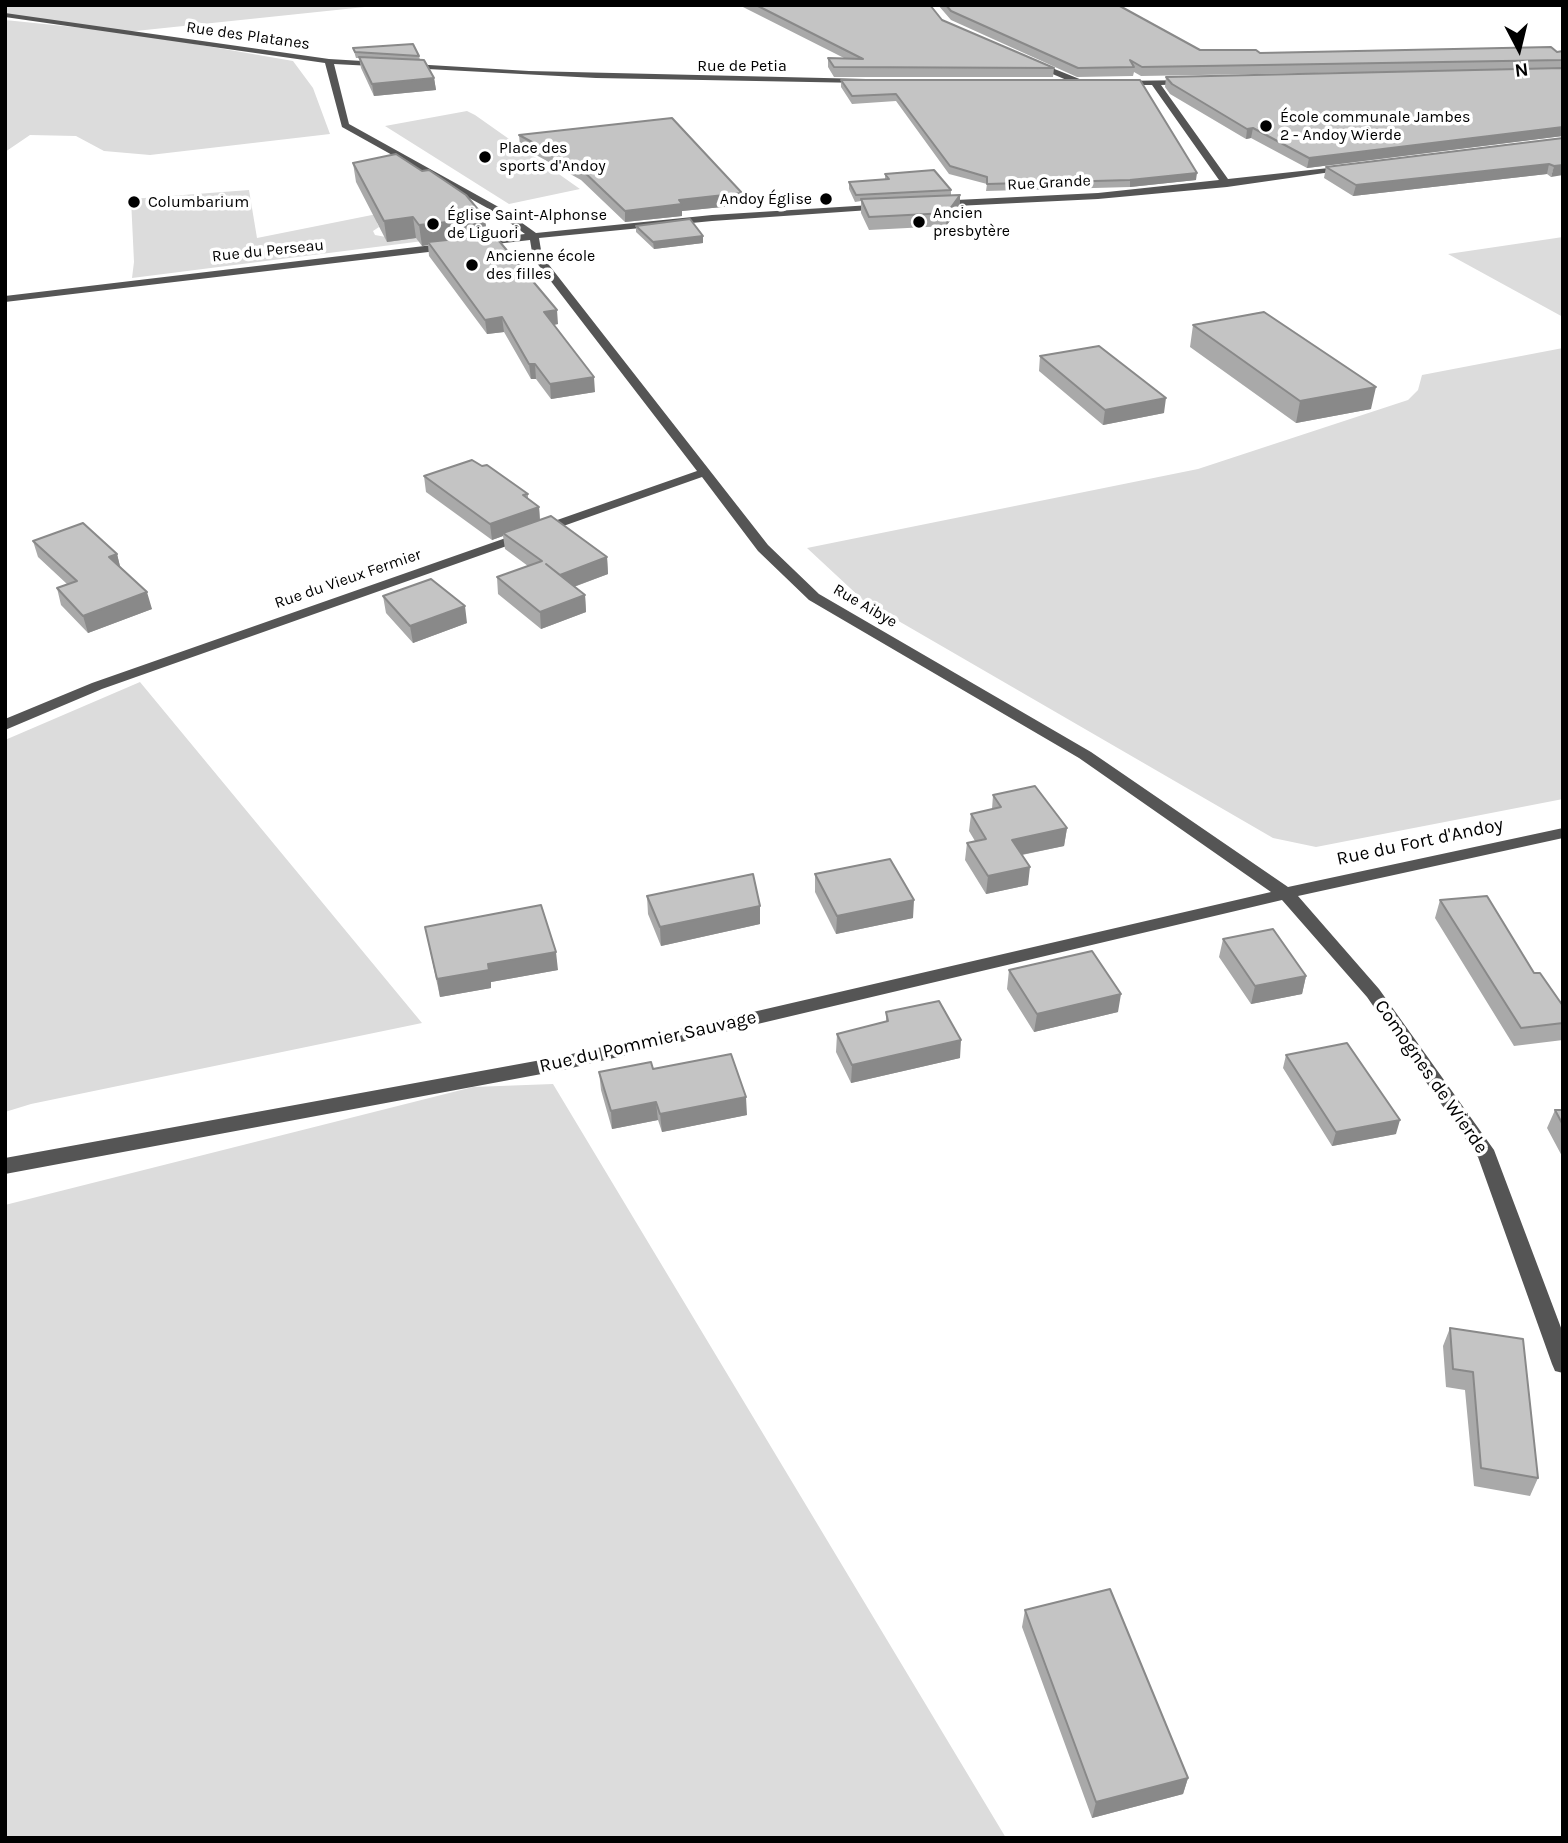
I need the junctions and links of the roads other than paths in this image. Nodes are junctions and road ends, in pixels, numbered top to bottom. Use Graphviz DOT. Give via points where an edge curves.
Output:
graph roads {
  1 [pos="5,15"];
  2 [pos="1018,56"];
  3 [pos="329,61"];
  4 [pos="872,81"];
  5 [pos="1052,82"];
  6 [pos="1079,82"];
  7 [pos="1092,82"];
  8 [pos="1105,82"];
  9 [pos="1194,82"];
  10 [pos="1155,83"];
  11 [pos="1356,168"];
  12 [pos="1227,184"];
  13 [pos="920,205"];
  14 [pos="892,206"];
  15 [pos="534,236"];
  16 [pos="5,299"];
  17 [pos="705,472"];
  18 [pos="5,725"];
  19 [pos="1563,833"];
  20 [pos="1286,894"];
  21 [pos="5,1166"];
  22 [pos="1563,1364"];
  1 -- 3 [label="street, Rue des Platanes"];
  2 -- 6 [label="street"];
  3 -- 4 [label="street, Rue de Petia" via="692,79"];
  3 -- 15 [label="street, Rue des Platanes" via="345,125 501,212"];
  5 -- 6 [label="street"];
  6 -- 7 [label="street"];
  8 -- 10 [label="street"];
  9 -- 10 [label="street"];
  10 -- 12 [label="street"];
  11 -- 12 [label="street, Rue Grande"];
  12 -- 13 [label="street, Rue Grande"];
  14 -- 15 [label="street"];
  15 -- 16 [label="street, Rue du Perseau"];
  15 -- 17 [label="street, Rue Aibye" via="537,256"];
  17 -- 18 [label="street, Rue du Vieux Fermier" via="97,685"];
  17 -- 20 [label="street, Rue Aibye" via="763,548 814,597 1085,755"];
  19 -- 20 [label="street, Rue du Fort d'Andoy"];
  20 -- 21 [label="street, Rue du Pommier Sauvage" via="563,1063"];
  20 -- 22 [label="street, Comognes de Wierde" via="1373,993 1487,1155"];
}
